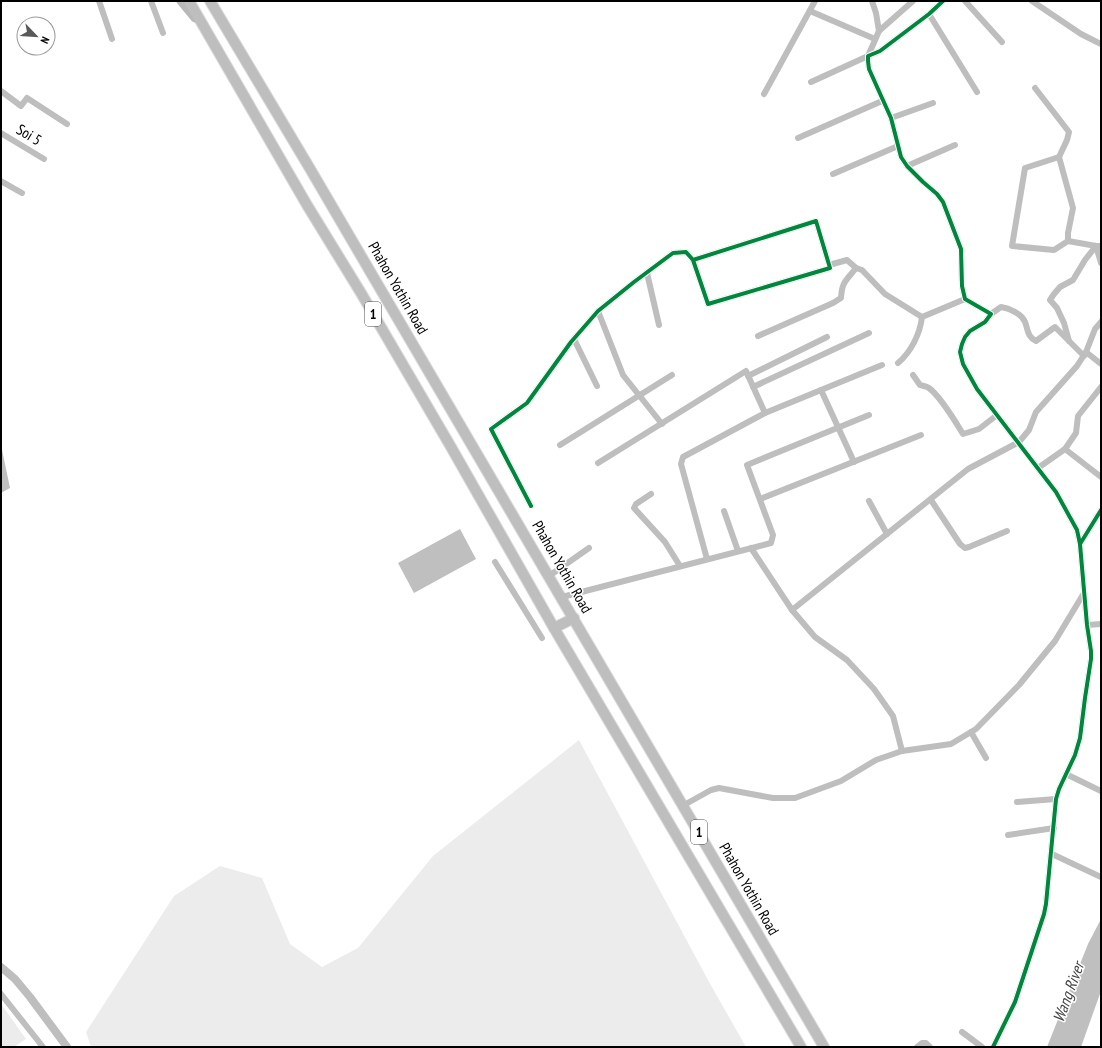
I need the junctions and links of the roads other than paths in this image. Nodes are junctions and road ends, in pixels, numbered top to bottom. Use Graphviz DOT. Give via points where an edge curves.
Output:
graph roads {
  1 [pos="99,1"];
  2 [pos="151,1"];
  3 [pos="181,1"];
  4 [pos="189,1"];
  5 [pos="210,1"];
  6 [pos="815,1"];
  7 [pos="872,1"];
  8 [pos="913,1"];
  9 [pos="943,1"];
  10 [pos="966,1"];
  11 [pos="1032,1"];
  12 [pos="810,11"];
  13 [pos="929,14"];
  14 [pos="879,31"];
  15 [pos="208,32"];
  16 [pos="163,33"];
  17 [pos="875,39"];
  18 [pos="112,40"];
  19 [pos="1002,42"];
  20 [pos="1101,44"];
  21 [pos="868,56"];
  22 [pos="811,82"];
  23 [pos="1035,88"];
  24 [pos="1,91"];
  25 [pos="977,92"];
  26 [pos="764,94"];
  27 [pos="882,101"];
  28 [pos="933,103"];
  29 [pos="891,118"];
  30 [pos="67,124"];
  31 [pos="1,133"];
  32 [pos="798,138"];
  33 [pos="955,145"];
  34 [pos="898,146"];
  35 [pos="1059,157"];
  36 [pos="44,159"];
  37 [pos="907,166"];
  38 [pos="833,174"];
  39 [pos="1,180"];
  40 [pos="22,193"];
  41 [pos="1068,241"];
  42 [pos="1098,246"];
  43 [pos="693,260"];
  44 [pos="1101,263"];
  45 [pos="829,265"];
  46 [pos="856,268"];
  47 [pos="647,273"];
  48 [pos="965,300"];
  49 [pos="598,311"];
  50 [pos="991,314"];
  51 [pos="922,317"];
  52 [pos="1101,322"];
  53 [pos="659,325"];
  54 [pos="869,333"];
  55 [pos="758,336"];
  56 [pos="827,336"];
  57 [pos="574,339"];
  58 [pos="1069,341"];
  59 [pos="1085,354"];
  60 [pos="898,364"];
  61 [pos="1101,364"];
  62 [pos="882,365"];
  63 [pos="913,375"];
  64 [pos="672,376"];
  65 [pos="748,376"];
  66 [pos="597,386"];
  67 [pos="753,387"];
  68 [pos="1101,387"];
  69 [pos="821,390"];
  70 [pos="639,396"];
  71 [pos="765,413"];
  72 [pos="868,414"];
  73 [pos="997,415"];
  74 [pos="662,424"];
  75 [pos="837,428"];
  76 [pos="921,435"];
  77 [pos="1019,442"];
  78 [pos="560,445"];
  79 [pos="1065,448"];
  80 [pos="854,462"];
  81 [pos="598,463"];
  82 [pos="1038,468"];
  83 [pos="1101,477"];
  84 [pos="651,494"];
  85 [pos="760,500"];
  86 [pos="931,500"];
  87 [pos="869,501"];
  88 [pos="531,506"];
  89 [pos="724,510"];
  90 [pos="1101,510"];
  91 [pos="1007,531"];
  92 [pos="887,534"];
  93 [pos="1080,544"];
  94 [pos="589,548"];
  95 [pos="751,548"];
  96 [pos="738,551"];
  97 [pos="706,559"];
  98 [pos="495,562"];
  99 [pos="680,566"];
  100 [pos="549,576"];
  101 [pos="1084,593"];
  102 [pos="562,598"];
  103 [pos="792,610"];
  104 [pos="574,618"];
  105 [pos="1101,624"];
  106 [pos="1087,625"];
  107 [pos="554,628"];
  108 [pos="542,638"];
  109 [pos="971,732"];
  110 [pos="902,751"];
  111 [pos="986,758"];
  112 [pos="1066,774"];
  113 [pos="1101,791"];
  114 [pos="1056,799"];
  115 [pos="1017,802"];
  116 [pos="684,806"];
  117 [pos="1054,828"];
  118 [pos="1008,835"];
  119 [pos="1052,854"];
  120 [pos="1101,877"];
  121 [pos="1,967"];
  122 [pos="962,1032"];
  123 [pos="67,1047"];
  124 [pos="801,1047"];
  125 [pos="824,1047"];
  126 [pos="917,1047"];
  127 [pos="930,1047"];
  128 [pos="982,1047"];
  129 [pos="993,1047"];
  1 -- 18 [label="street"];
  2 -- 16 [label="street"];
  3 -- 15 [label="main road, 1"];
  4 -- 15 [label="highway, 1"];
  5 -- 100 [label="highway, Phahon Yothin Road / 1"];
  6 -- 12 [label="street"];
  7 -- 14 [label="street"];
  8 -- 14 [label="street"];
  9 -- 13 [label="street"];
  10 -- 19 [label="street"];
  11 -- 20 [label="street" via="1081,34"];
  12 -- 17 [label="street"];
  12 -- 26 [label="street"];
  13 -- 21 [label="street"];
  13 -- 25 [label="street"];
  14 -- 17 [label="street"];
  15 -- 107 [label="highway, 1"];
  17 -- 21 [label="street"];
  21 -- 22 [label="street"];
  21 -- 27 [label="street" via="869,69"];
  23 -- 35 [label="street" via="1069,132"];
  24 -- 30 [label="street" via="21,106 27,98"];
  27 -- 29 [label="street"];
  27 -- 32 [label="street"];
  28 -- 29 [label="street"];
  29 -- 34 [label="street"];
  31 -- 36 [label="street, Soi 5"];
  33 -- 37 [label="street"];
  34 -- 37 [label="street"];
  34 -- 38 [label="street"];
  35 -- 41 [label="street" via="1072,208"];
  35 -- 41 [label="street" via="1025,168 1012,246 1054,250"];
  37 -- 48 [label="street" via="943,202 961,249"];
  39 -- 40 [label="street"];
  41 -- 42 [label="street"];
  42 -- 44 [label="street"];
  42 -- 58 [label="street" via="1085,260 1073,280 1060,287 1050,300 1064,323"];
  43 -- 45 [label="street" via="816,221"];
  43 -- 45 [label="street" via="708,304 830,268"];
  43 -- 47 [label="street" via="686,252 673,254"];
  45 -- 46 [label="street" via="847,260"];
  46 -- 51 [label="street" via="862,270 885,294"];
  46 -- 55 [label="street" via="843,283 842,298"];
  47 -- 49 [label="street"];
  47 -- 53 [label="street"];
  48 -- 50 [label="street"];
  48 -- 51 [label="street"];
  49 -- 57 [label="street"];
  49 -- 70 [label="street" via="623,375"];
  50 -- 58 [label="street" via="1003,307 1017,314 1023,319 1028,334 1036,341 1054,327"];
  50 -- 73 [label="street" via="970,331 960,352 963,364"];
  51 -- 60 [label="street" via="919,331 907,354"];
  52 -- 59 [label="street" via="1095,329"];
  54 -- 67 [label="street"];
  56 -- 65 [label="street"];
  57 -- 66 [label="street"];
  57 -- 88 [label="street" via="527,403 490,429"];
  58 -- 59 [label="street"];
  59 -- 61 [label="street"];
  59 -- 77 [label="street" via="1036,412 1029,430"];
  62 -- 69 [label="street"];
  63 -- 73 [label="street" via="920,385 933,392 963,434 979,430"];
  64 -- 70 [label="street"];
  65 -- 67 [label="street"];
  65 -- 74 [label="street" via="746,371"];
  67 -- 71 [label="street"];
  68 -- 79 [label="street" via="1078,416 1076,433"];
  69 -- 71 [label="street"];
  69 -- 75 [label="street"];
  70 -- 74 [label="street"];
  70 -- 78 [label="street"];
  71 -- 97 [label="street" via="685,455 681,460"];
  72 -- 75 [label="street"];
  73 -- 77 [label="street"];
  74 -- 81 [label="street"];
  75 -- 80 [label="street"];
  75 -- 85 [label="street" via="747,465"];
  76 -- 80 [label="street"];
  77 -- 82 [label="street"];
  77 -- 86 [label="street" via="968,469"];
  79 -- 82 [label="street"];
  79 -- 83 [label="street"];
  80 -- 85 [label="street"];
  82 -- 93 [label="street" via="1071,518"];
  84 -- 99 [label="street" via="634,508 665,542"];
  85 -- 95 [label="street" via="773,535 771,543"];
  86 -- 91 [label="street" via="965,548"];
  86 -- 92 [label="street"];
  87 -- 92 [label="street"];
  89 -- 96 [label="street"];
  90 -- 93 [label="street"];
  92 -- 103 [label="street"];
  93 -- 101 [label="street"];
  94 -- 100 [label="street"];
  95 -- 96 [label="street"];
  95 -- 103 [label="street"];
  96 -- 97 [label="street"];
  97 -- 99 [label="street"];
  98 -- 108 [label="street"];
  99 -- 102 [label="street"];
  100 -- 102 [label="highway, Phahon Yothin Road / 1"];
  101 -- 106 [label="street"];
  101 -- 109 [label="street" via="1055,641 1019,685"];
  102 -- 104 [label="highway, Phahon Yothin Road / 1"];
  103 -- 110 [label="street" via="816,637 848,660 874,689 893,716"];
  104 -- 107 [label="highway"];
  104 -- 116 [label="highway, Phahon Yothin Road / 1"];
  105 -- 106 [label="street"];
  106 -- 112 [label="street" via="1091,659 1082,732"];
  107 -- 124 [label="highway, 1"];
  109 -- 110 [label="street" via="951,744"];
  109 -- 111 [label="street"];
  110 -- 116 [label="street" via="876,760 841,781 795,798 773,798 719,788 710,790"];
  112 -- 113 [label="street"];
  112 -- 114 [label="street"];
  114 -- 115 [label="street"];
  114 -- 117 [label="street"];
  116 -- 125 [label="highway, Phahon Yothin Road / 1"];
  117 -- 118 [label="street"];
  117 -- 119 [label="street"];
  119 -- 120 [label="street"];
  119 -- 129 [label="street" via="1046,904 1039,931 1015,1002"];
  121 -- 123 [label="street" via="25,991"];
  122 -- 128 [label="street"];
  126 -- 127 [label="street" via="926,1043"];
}
